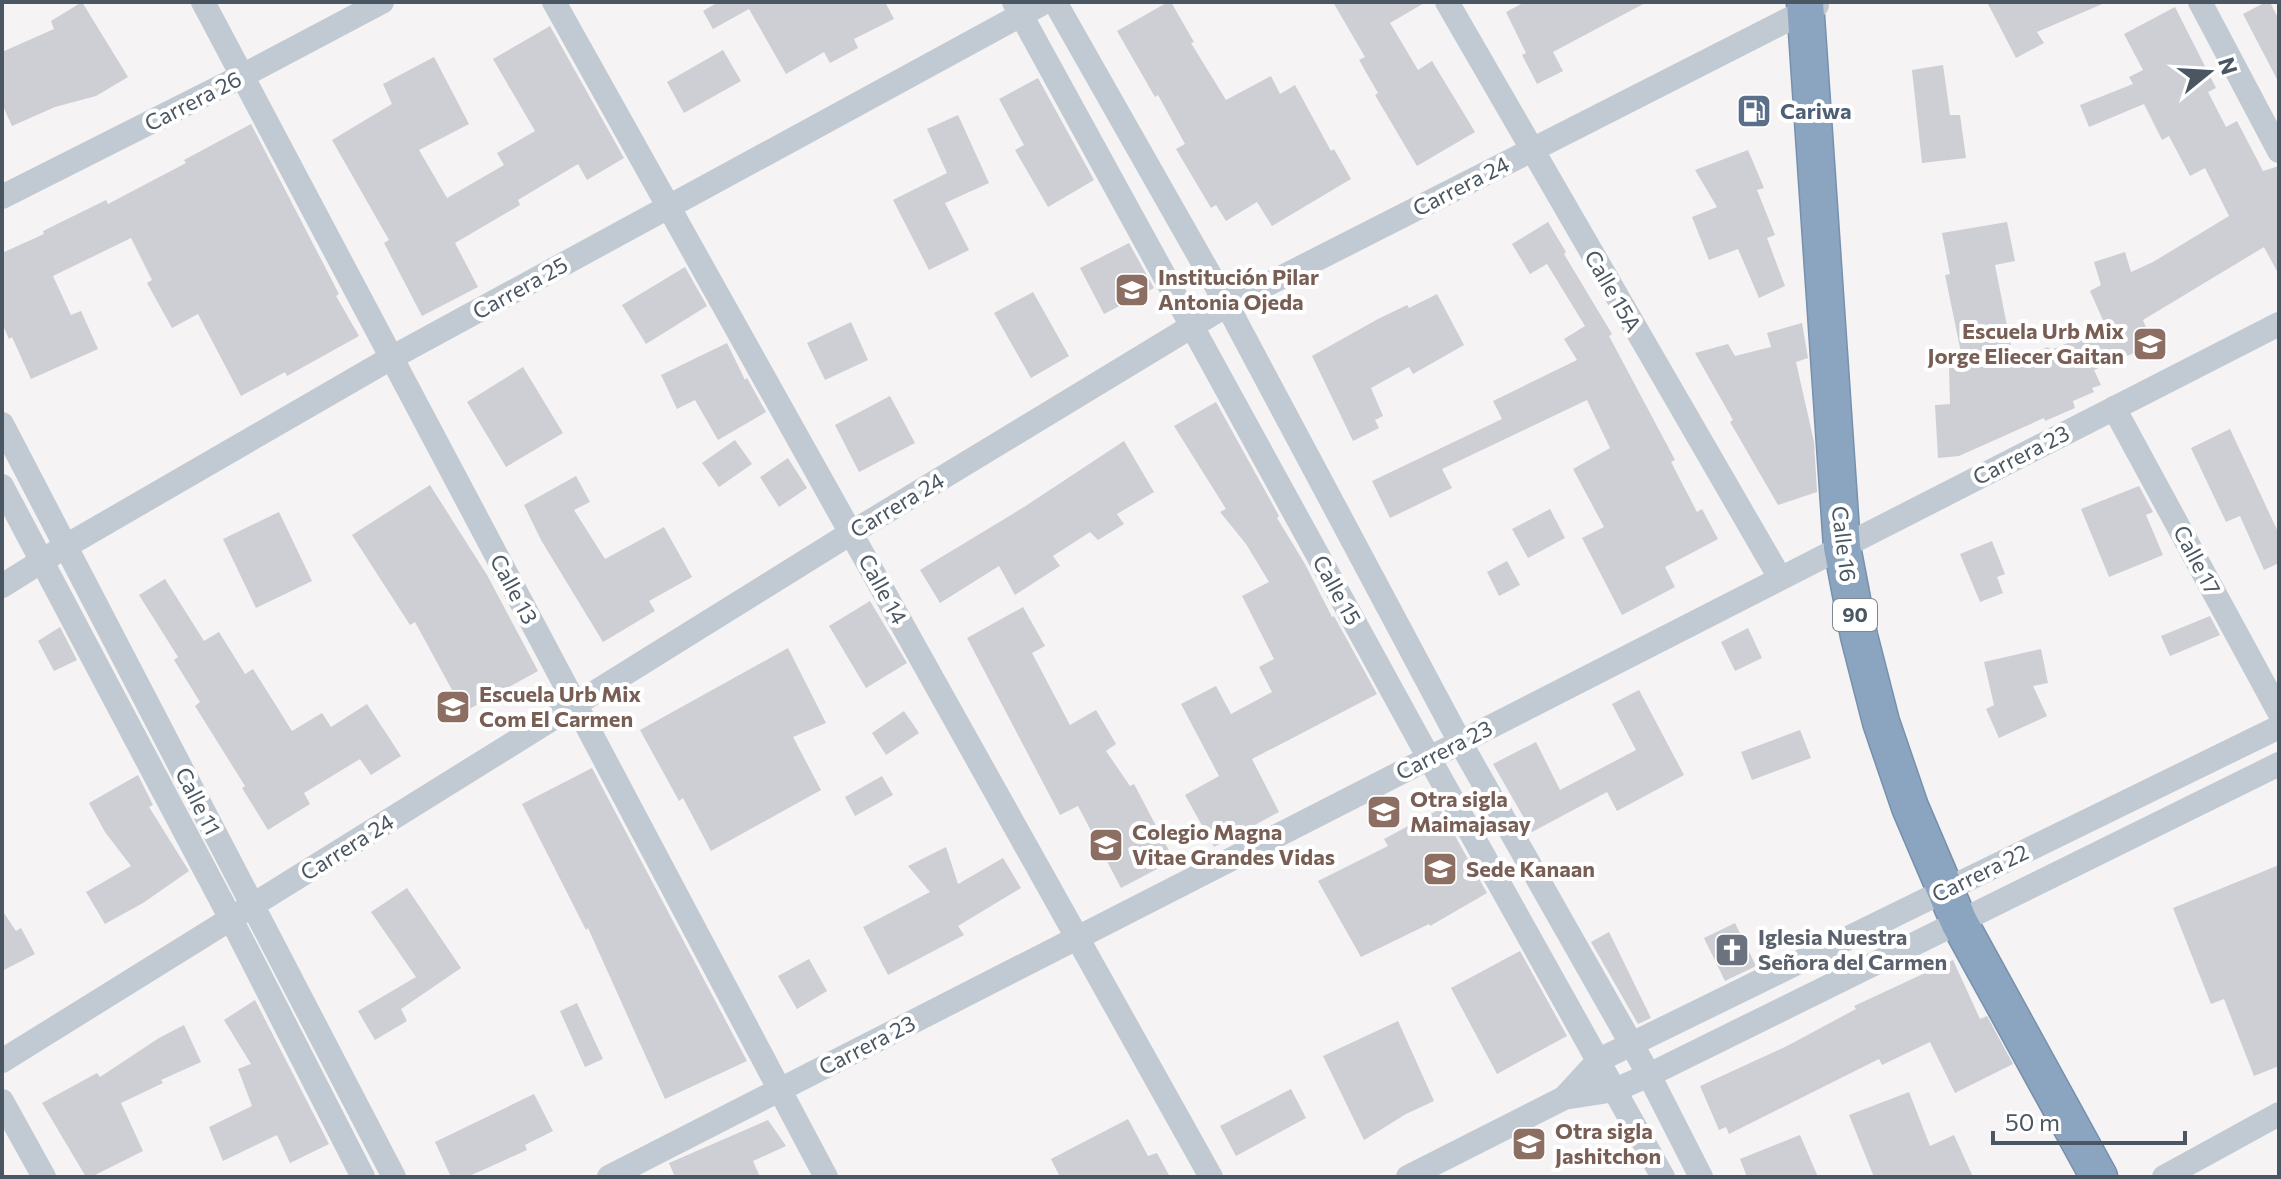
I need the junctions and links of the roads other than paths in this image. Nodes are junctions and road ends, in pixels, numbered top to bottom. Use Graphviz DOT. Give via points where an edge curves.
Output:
graph roads {
  1 [pos="203,2"];
  2 [pos="382,2"];
  3 [pos="554,2"];
  4 [pos="1045,2"];
  5 [pos="1055,2"];
  6 [pos="1447,2"];
  7 [pos="2200,2"];
  8 [pos="1811,5"];
  9 [pos="1018,9"];
  10 [pos="242,76"];
  11 [pos="1531,151"];
  12 [pos="2279,151"];
  13 [pos="2,197"];
  14 [pos="668,207"];
  15 [pos="1227,305"];
  16 [pos="2279,324"];
  17 [pos="1193,326"];
  18 [pos="391,358"];
  19 [pos="2114,408"];
  20 [pos="2,424"];
  21 [pos="2,486"];
  22 [pos="851,533"];
  23 [pos="66,546"];
  24 [pos="1842,547"];
  25 [pos="42,562"];
  26 [pos="1780,578"];
  27 [pos="2,586"];
  28 [pos="576,705"];
  29 [pos="2279,712"];
  30 [pos="2279,727"];
  31 [pos="1460,742"];
  32 [pos="1429,758"];
  33 [pos="2279,764"];
  34 [pos="253,906"];
  35 [pos="1952,906"];
  36 [pos="231,919"];
  37 [pos="1077,938"];
  38 [pos="1632,1044"];
  39 [pos="1599,1060"];
  40 [pos="2,1061"];
  41 [pos="1649,1075"];
  42 [pos="780,1090"];
  43 [pos="1615,1090"];
  44 [pos="1564,1098"];
  45 [pos="2,1101"];
  46 [pos="2279,1114"];
  47 [pos="44,1177"];
  48 [pos="363,1177"];
  49 [pos="394,1177"];
  50 [pos="609,1177"];
  51 [pos="826,1177"];
  52 [pos="1211,1177"];
  53 [pos="1408,1177"];
  54 [pos="1663,1177"];
  55 [pos="1701,1177"];
  56 [pos="2099,1177"];
  57 [pos="2164,1177"];
  1 -- 10 [label="street, Calle 13"];
  2 -- 10 [label="street, Carrera 26"];
  3 -- 14 [label="street, Calle 14"];
  4 -- 9 [label="street, Carrera 25"];
  5 -- 15 [label="street, Calle 15"];
  6 -- 11 [label="street, Calle 15A"];
  7 -- 12 [label="street"];
  8 -- 11 [label="street, Carrera 24"];
  8 -- 24 [label="highway, Calle 16 / 90"];
  9 -- 14 [label="street, Carrera 25"];
  9 -- 17 [label="street, Calle 15"];
  10 -- 13 [label="street, Carrera 26"];
  10 -- 18 [label="street, Calle 13"];
  11 -- 15 [label="street, Carrera 24"];
  11 -- 26 [label="street, Calle 15A"];
  14 -- 18 [label="street, Carrera 25"];
  14 -- 22 [label="street, Calle 14"];
  15 -- 17 [label="street, Carrera 24"];
  15 -- 31 [label="street, Calle 15"];
  16 -- 19 [label="street, Carrera 23"];
  17 -- 22 [label="street, Carrera 24"];
  17 -- 32 [label="street, Calle 15"];
  18 -- 23 [label="street, Carrera 25"];
  18 -- 28 [label="street, Calle 13"];
  19 -- 24 [label="street, Carrera 23"];
  19 -- 29 [label="street, Calle 17"];
  20 -- 23 [label="street, Calle 11"];
  21 -- 25 [label="street, Calle 11"];
  22 -- 28 [label="street, Carrera 24"];
  22 -- 37 [label="street, Calle 14"];
  23 -- 25 [label="street, Carrera 25"];
  23 -- 34 [label="street, Calle 11"];
  24 -- 26 [label="street, Carrera 23"];
  24 -- 35 [label="highway, Calle 16 / 90" via="1881,722"];
  25 -- 27 [label="street, Carrera 25"];
  25 -- 36 [label="street, Calle 11"];
  26 -- 31 [label="street, Carrera 23"];
  28 -- 34 [label="street, Carrera 24"];
  28 -- 42 [label="street, Calle 13"];
  30 -- 35 [label="street, Carrera 22"];
  31 -- 32 [label="street, Carrera 23"];
  31 -- 38 [label="street, Calle 15"];
  32 -- 37 [label="street, Carrera 23"];
  32 -- 39 [label="street, Calle 15"];
  33 -- 35 [label="street, Carrera 22"];
  34 -- 36 [label="street, Carrera 24"];
  34 -- 49 [label="street, Calle 11"];
  35 -- 38 [label="street, Carrera 22"];
  35 -- 41 [label="street, Carrera 22"];
  35 -- 56 [label="highway, Calle 16 / 90"];
  36 -- 40 [label="street, Carrera 24"];
  36 -- 48 [label="street, Calle 11"];
  37 -- 42 [label="street, Carrera 23"];
  37 -- 52 [label="street, Calle 14"];
  38 -- 39 [label="street, Carrera 22"];
  38 -- 41 [label="street, Calle 15"];
  39 -- 43 [label="street, Calle 15"];
  39 -- 44 [label="street, Carrera 22"];
  41 -- 43 [label="street, Carrera 22"];
  41 -- 55 [label="street, Calle 15"];
  42 -- 50 [label="street, Carrera 23"];
  42 -- 51 [label="street, Calle 13"];
  43 -- 44 [label="street, Carrera 22"];
  43 -- 54 [label="street, Calle 15"];
  44 -- 53 [label="street, Carrera 22"];
  45 -- 47 [label="street"];
  46 -- 57 [label="street"];
}
